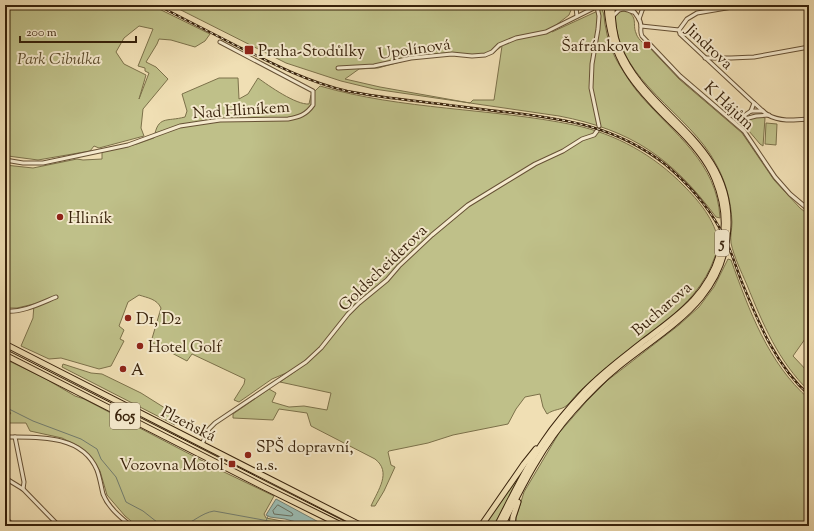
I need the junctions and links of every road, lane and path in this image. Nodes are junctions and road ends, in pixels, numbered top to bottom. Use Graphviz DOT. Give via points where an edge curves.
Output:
graph roads {
  1 [pos="577,5"];
  2 [pos="611,5"];
  3 [pos="628,5"];
  4 [pos="644,5"];
  5 [pos="744,5"];
  6 [pos="598,6"];
  7 [pos="624,9"];
  8 [pos="635,13"];
  9 [pos="577,16"];
  10 [pos="612,18"];
  11 [pos="639,19"];
  12 [pos="641,26"];
  13 [pos="679,30"];
  14 [pos="220,42"];
  15 [pos="809,47"];
  16 [pos="705,58"];
  17 [pos="338,68"];
  18 [pos="754,102"];
  19 [pos="751,111"];
  20 [pos="764,111"];
  21 [pos="768,115"];
  22 [pos="809,119"];
  23 [pos="736,122"];
  24 [pos="599,126"];
  25 [pos="598,131"];
  26 [pos="5,160"];
  27 [pos="809,210"];
  28 [pos="56,297"];
  29 [pos="5,311"];
  30 [pos="5,344"];
  31 [pos="5,355"];
  32 [pos="570,411"];
  33 [pos="561,422"];
  34 [pos="5,437"];
  35 [pos="15,437"];
  36 [pos="543,442"];
  37 [pos="202,444"];
  38 [pos="5,478"];
  39 [pos="22,489"];
  40 [pos="521,491"];
  41 [pos="5,518"];
  42 [pos="14,526"];
  43 [pos="59,526"];
  44 [pos="131,526"];
  45 [pos="343,526"];
  46 [pos="362,526"];
  47 [pos="481,526"];
  48 [pos="497,526"];
  49 [pos="502,526"];
  50 [pos="512,526"];
  1 -- 9 [label="street"];
  2 -- 7 [label="street"];
  2 -- 10 [label="main road, Bucharova / 5"];
  2 -- 32 [label="main road, Bucharova / 5" via="608,20 612,39 624,66 649,100 699,151 710,168 721,198 724,234 716,267 693,301 608,369 586,390"];
  3 -- 8 [label="street, K Hájům"];
  4 -- 11 [label="street"];
  5 -- 13 [label="street" via="697,13 687,19"];
  6 -- 9 [label="street, Upolínová"];
  6 -- 24 [label="street" via="591,88"];
  7 -- 8 [label="street"];
  7 -- 10 [label="street" via="619,10"];
  8 -- 11 [label="street, K Hájům"];
  9 -- 17 [label="street, Upolínová" via="546,32 516,38 499,45 485,55 452,54 411,58 374,66"];
  10 -- 32 [label="main road, Bucharova / 5" via="618,47 634,74 653,98 695,140 712,164 726,203 728,235 719,270 705,294 677,322 606,377"];
  11 -- 12 [label="street, K Hájům"];
  12 -- 13 [label="street, Jindrova"];
  12 -- 23 [label="street, K Hájům" via="640,33 660,56 721,113"];
  13 -- 16 [label="street, Jindrova"];
  14 -- 26 [label="street, Nad Hliníkem" via="313,91 313,105 304,115 288,119 220,120 180,126 128,145 43,163 23,164"];
  15 -- 16 [label="street" via="754,57"];
  16 -- 18 [label="street, Jindrova"];
  18 -- 19 [label="street"];
  18 -- 20 [label="street, Jindrova"];
  19 -- 20 [label="street"];
  19 -- 23 [label="street"];
  20 -- 21 [label="street, Jindrova"];
  21 -- 22 [label="street" via="785,120"];
  21 -- 23 [label="street"];
  23 -- 27 [label="street, K Hájům" via="775,177"];
  25 -- 37 [label="street, Goldscheiderova" via="535,164 463,209 359,303 306,362 212,425"];
  28 -- 29 [label="street" via="21,310"];
  30 -- 37 [label="main road, Plzeňská / 605"];
  31 -- 45 [label="main road, Plzeňská / 605"];
  32 -- 33 [label="main road, Bucharova / 5"];
  33 -- 36 [label="main road, Bucharova / 5"];
  33 -- 40 [label="main road, Bucharova / 5"];
  34 -- 35 [label="street"];
  35 -- 39 [label="street" via="24,482"];
  35 -- 44 [label="street" via="48,438 79,449 93,464 108,503"];
  36 -- 47 [label="main road" via="524,464"];
  36 -- 48 [label="main road, Bucharova / 5"];
  37 -- 46 [label="main road, Plzeňská / 605"];
  38 -- 39 [label="street"];
  39 -- 43 [label="street"];
  40 -- 49 [label="main road, Bucharova / 5"];
  40 -- 50 [label="main road"];
  41 -- 42 [label="street"];
}
